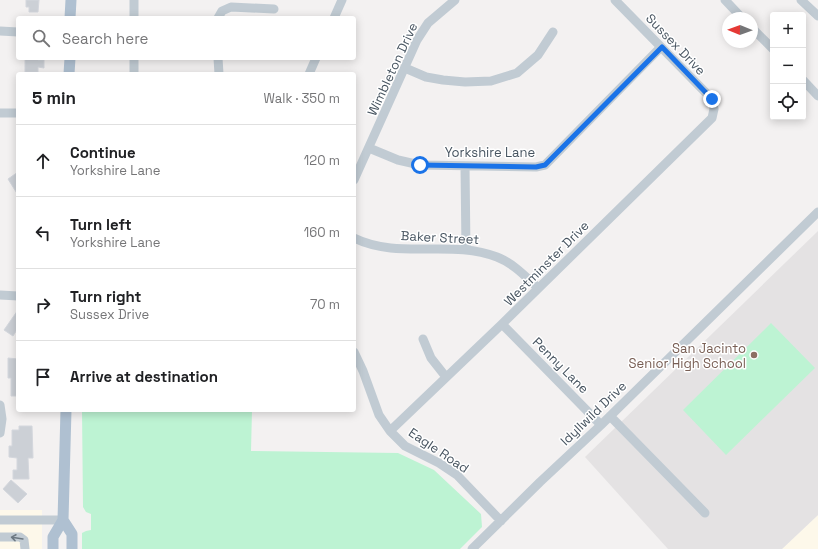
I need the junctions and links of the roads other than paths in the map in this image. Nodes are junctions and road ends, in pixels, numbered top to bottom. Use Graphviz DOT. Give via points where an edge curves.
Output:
graph roads {
  1 [pos="71,0"];
  2 [pos="134,0"];
  3 [pos="342,0"];
  4 [pos="455,0"];
  5 [pos="615,0"];
  6 [pos="725,0"];
  7 [pos="801,0"];
  8 [pos="274,9"];
  9 [pos="736,12"];
  10 [pos="70,16"];
  11 [pos="134,16"];
  12 [pos="219,16"];
  13 [pos="335,16"];
  14 [pos="818,16"];
  15 [pos="0,31"];
  16 [pos="16,32"];
  17 [pos="553,32"];
  18 [pos="758,34"];
  19 [pos="662,47"];
  20 [pos="772,48"];
  21 [pos="70,60"];
  22 [pos="134,60"];
  23 [pos="218,60"];
  24 [pos="315,60"];
  25 [pos="405,68"];
  26 [pos="70,72"];
  27 [pos="134,72"];
  28 [pos="219,72"];
  29 [pos="310,72"];
  30 [pos="806,83"];
  31 [pos="818,96"];
  32 [pos="714,109"];
  33 [pos="0,113"];
  34 [pos="16,113"];
  35 [pos="369,148"];
  36 [pos="465,166"];
  37 [pos="356,176"];
  38 [pos="818,212"];
  39 [pos="356,239"];
  40 [pos="466,250"];
  41 [pos="538,288"];
  42 [pos="0,295"];
  43 [pos="16,296"];
  44 [pos="502,324"];
  45 [pos="423,339"];
  46 [pos="356,356"];
  47 [pos="446,377"];
  48 [pos="0,405"];
  49 [pos="66,412"];
  50 [pos="610,416"];
  51 [pos="601,424"];
  52 [pos="390,431"];
  53 [pos="0,433"];
  54 [pos="705,513"];
  55 [pos="0,520"];
  56 [pos="63,520"];
  57 [pos="501,520"];
  58 [pos="0,537"];
  59 [pos="25,549"];
  60 [pos="53,549"];
  61 [pos="72,549"];
  62 [pos="472,549"];
  1 -- 10 [label="main road"];
  2 -- 11 [label="street"];
  3 -- 13 [label="street"];
  4 -- 25 [label="street, Wimbleton Drive" via="428,23 417,40"];
  5 -- 19 [label="street, Sussex Drive"];
  6 -- 9 [label="street"];
  7 -- 14 [label="street"];
  8 -- 12 [label="street" via="231,8 222,11"];
  15 -- 16 [label="street"];
  17 -- 25 [label="street" via="538,56 517,73 491,81 443,80 426,77"];
  18 -- 20 [label="street"];
  19 -- 32 [label="street, Sussex Drive" via="712,99"];
  19 -- 36 [label="street, Yorkshire Lane" via="545,165"];
  21 -- 26 [label="main road"];
  22 -- 27 [label="street"];
  23 -- 28 [label="street"];
  24 -- 29 [label="street"];
  25 -- 35 [label="street, Wimbleton Drive"];
  30 -- 31 [label="street"];
  32 -- 41 [label="street, Westminster Drive" via="712,118"];
  33 -- 34 [label="street"];
  35 -- 36 [label="street, Yorkshire Lane" via="398,160 420,165"];
  35 -- 37 [label="street, Wimbleton Drive"];
  36 -- 40 [label="street"];
  38 -- 50 [label="street, Idyllwild Drive"];
  39 -- 40 [label="street, Baker Street" via="396,249"];
  40 -- 41 [label="street, Baker Street" via="498,257 517,269"];
  41 -- 44 [label="street, Westminster Drive"];
  42 -- 43 [label="street"];
  44 -- 47 [label="street, Westminster Drive"];
  44 -- 51 [label="street, Penny Lane"];
  45 -- 47 [label="street" via="431,358"];
  46 -- 52 [label="street, Eagle Road" via="379,415"];
  47 -- 52 [label="street, Westminster Drive"];
  48 -- 53 [label="street"];
  49 -- 56 [label="main road"];
  50 -- 51 [label="street, Idyllwild Drive"];
  50 -- 54 [label="street"];
  51 -- 57 [label="street, Idyllwild Drive"];
  52 -- 57 [label="street, Eagle Road" via="405,446 457,474"];
  55 -- 56 [label="street"];
  56 -- 60 [label="main road" via="53,537"];
  56 -- 61 [label="main road" via="72,534"];
  57 -- 62 [label="street, Idyllwild Drive"];
  59 -- 58 [label="street, one-way" via="24,540 20,537"];
}
